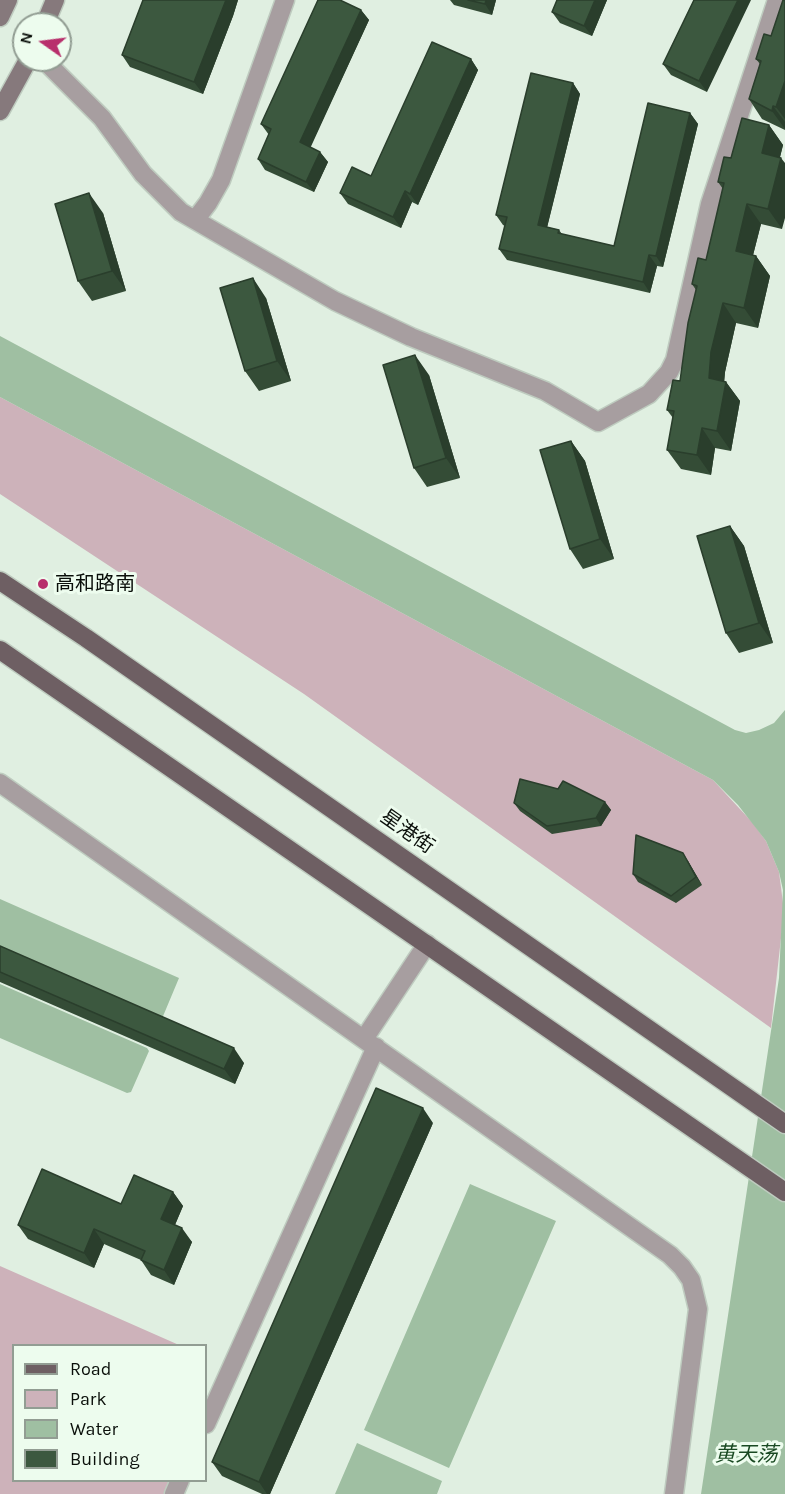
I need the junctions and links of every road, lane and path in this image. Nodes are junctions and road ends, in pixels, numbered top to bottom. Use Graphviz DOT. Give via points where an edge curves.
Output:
graph roads {
  1 [pos="8,0"];
  2 [pos="285,0"];
  3 [pos="777,0"];
  4 [pos="0,17"];
  5 [pos="21,72"];
  6 [pos="56,72"];
  7 [pos="0,111"];
  8 [pos="195,220"];
  9 [pos="0,581"];
  10 [pos="0,650"];
  11 [pos="0,783"];
  12 [pos="427,944"];
  13 [pos="370,1043"];
  14 [pos="785,1124"];
  15 [pos="785,1192"];
  16 [pos="207,1422"];
  17 [pos="674,1494"];
  1 -- 4 [label="main road"];
  2 -- 8 [label="street" via="221,180"];
  3 -- 8 [label="street" via="710,204 675,360 649,394 598,422 545,391 411,337 335,301"];
  5 -- 7 [label="main road"];
  6 -- 8 [label="street" via="102,118 157,190"];
  9 -- 14 [label="main road, 星港街"];
  10 -- 12 [label="main road"];
  11 -- 13 [label="street"];
  12 -- 13 [label="street"];
  12 -- 15 [label="main road"];
  13 -- 16 [label="street"];
  13 -- 17 [label="street" via="670,1255 691,1280 698,1310"];
}
